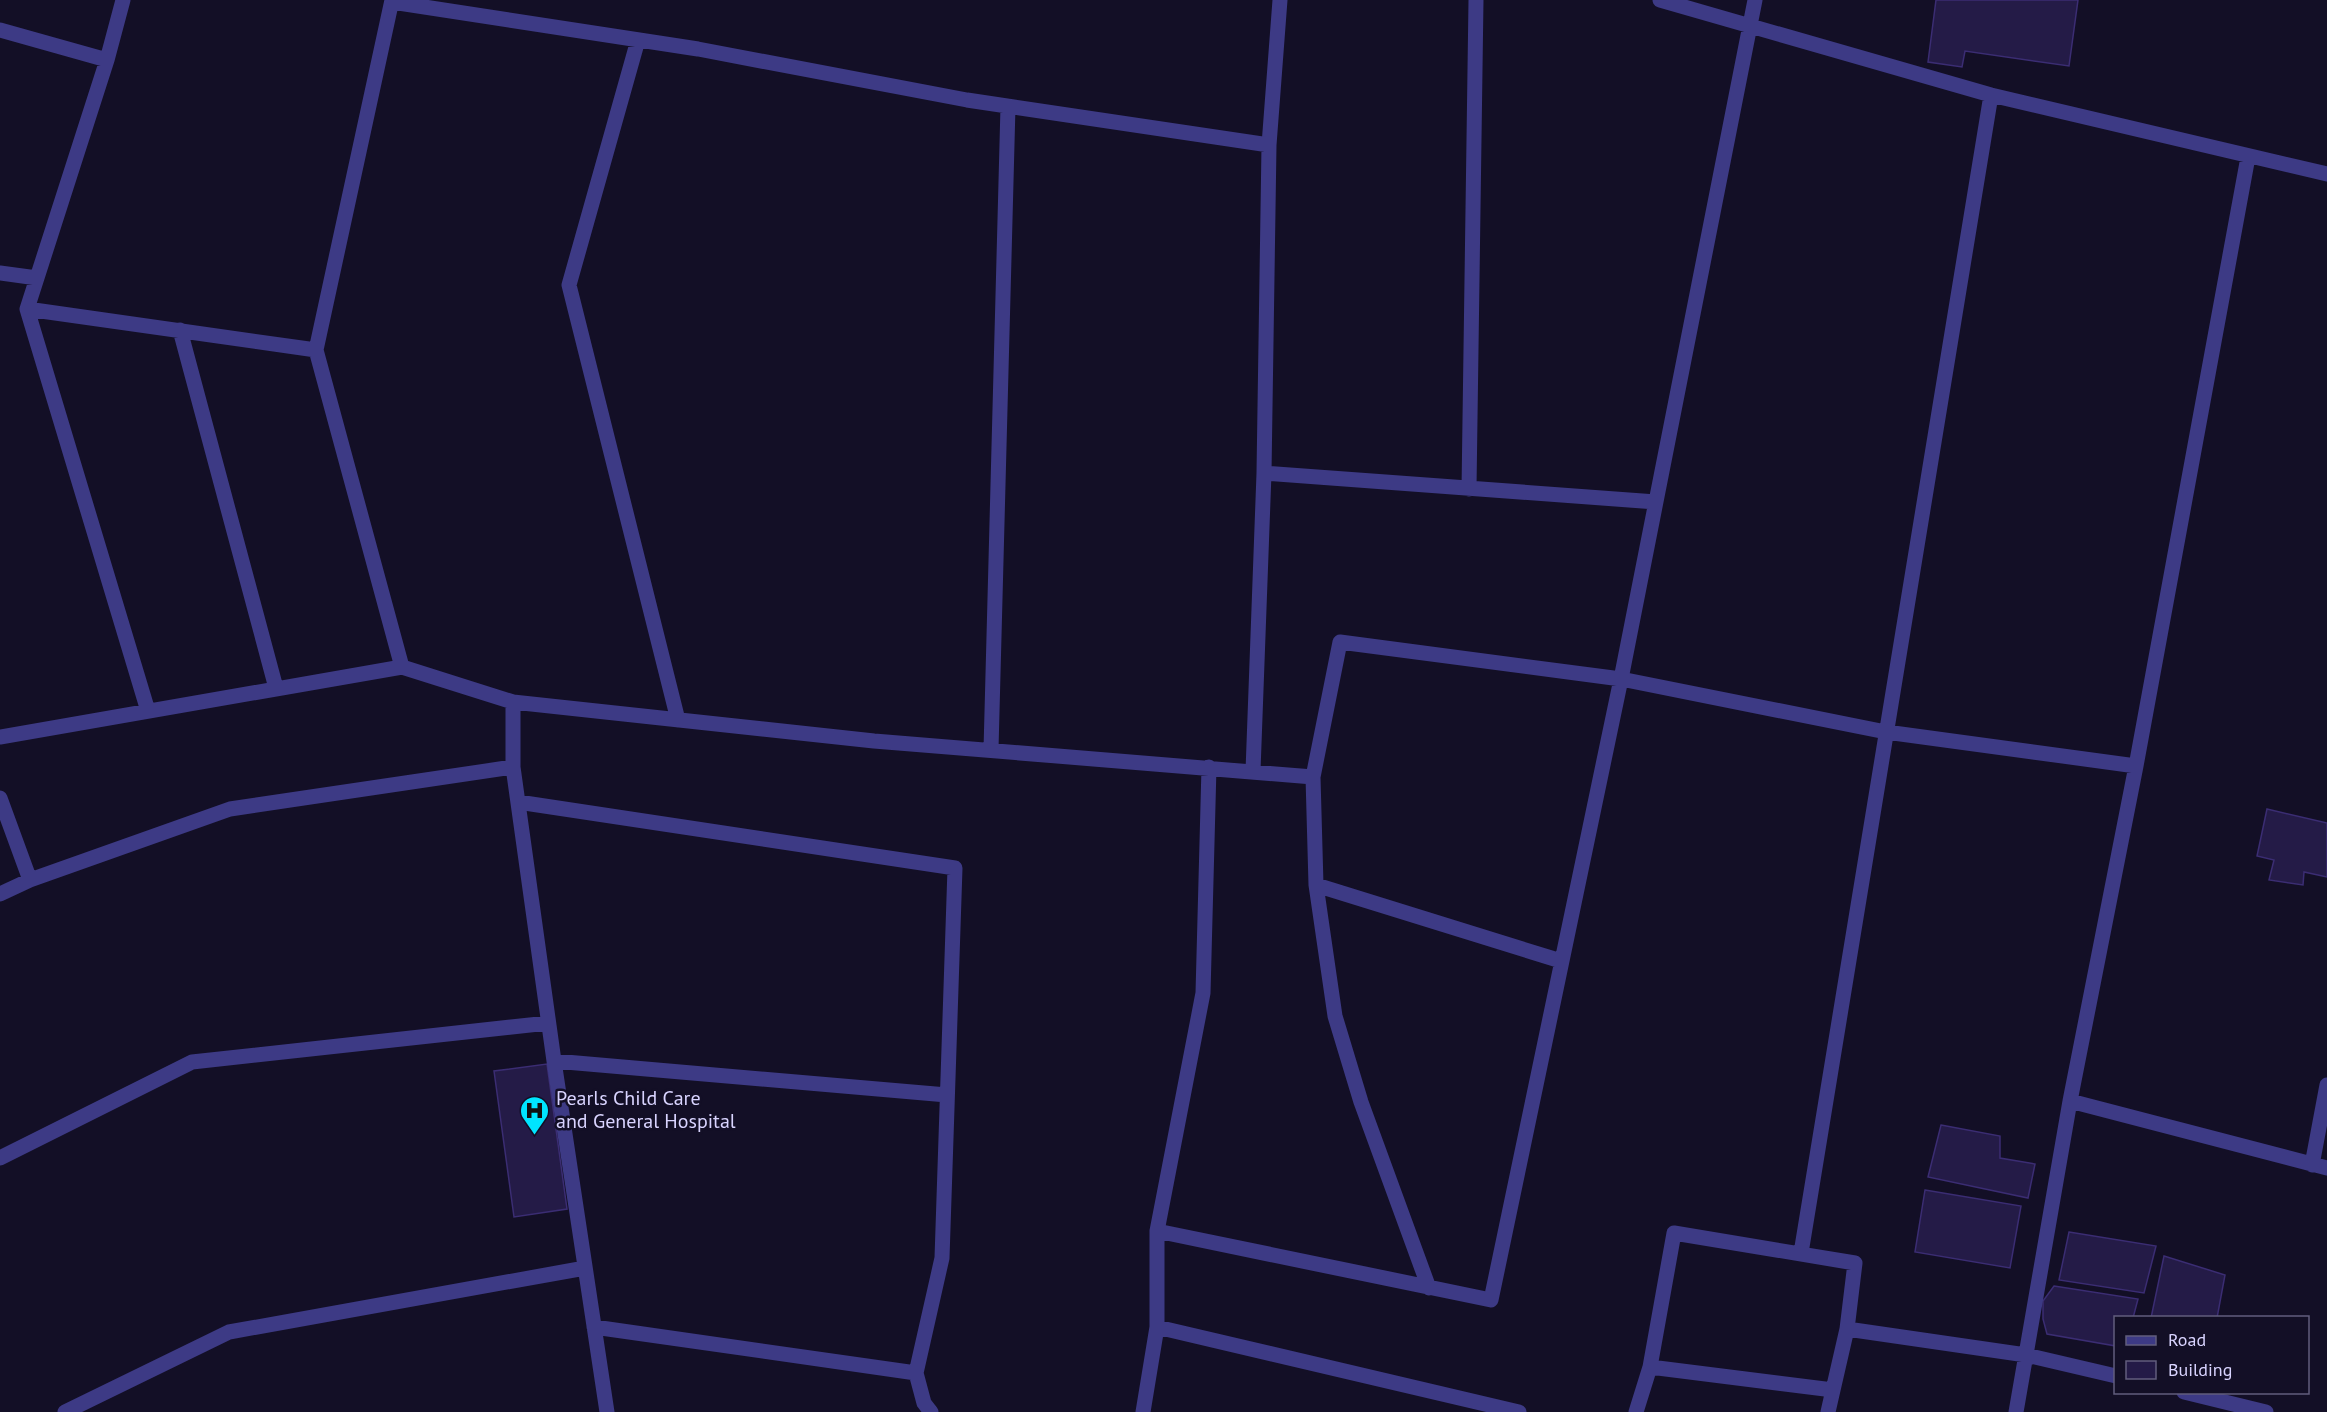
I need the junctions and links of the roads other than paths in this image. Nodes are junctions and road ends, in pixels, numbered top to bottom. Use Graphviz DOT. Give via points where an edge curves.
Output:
graph roads {
  1 [pos="123,0"];
  2 [pos="1280,0"];
  3 [pos="1476,0"];
  4 [pos="1660,0"];
  5 [pos="1755,0"];
  6 [pos="392,1"];
  7 [pos="1749,26"];
  8 [pos="0,30"];
  9 [pos="638,40"];
  10 [pos="107,60"];
  11 [pos="1991,95"];
  12 [pos="1008,106"];
  13 [pos="1269,146"];
  14 [pos="2248,157"];
  15 [pos="2327,174"];
  16 [pos="0,273"];
  17 [pos="37,278"];
  18 [pos="27,309"];
  19 [pos="180,330"];
  20 [pos="316,350"];
  21 [pos="1264,473"];
  22 [pos="1468,489"];
  23 [pos="1656,502"];
  24 [pos="402,667"];
  25 [pos="1621,679"];
  26 [pos="276,688"];
  27 [pos="513,702"];
  28 [pos="148,711"];
  29 [pos="678,720"];
  30 [pos="1886,732"];
  31 [pos="0,737"];
  32 [pos="991,750"];
  33 [pos="2136,766"];
  34 [pos="513,767"];
  35 [pos="1209,767"];
  36 [pos="1253,771"];
  37 [pos="1313,777"];
  38 [pos="0,798"];
  39 [pos="518,802"];
  40 [pos="30,880"];
  41 [pos="1316,885"];
  42 [pos="0,894"];
  43 [pos="1562,961"];
  44 [pos="548,1023"];
  45 [pos="554,1061"];
  46 [pos="2327,1085"];
  47 [pos="947,1095"];
  48 [pos="2070,1101"];
  49 [pos="0,1158"];
  50 [pos="2319,1166"];
  51 [pos="1157,1231"];
  52 [pos="1801,1253"];
  53 [pos="585,1268"];
  54 [pos="1429,1288"];
  55 [pos="594,1327"];
  56 [pos="1156,1328"];
  57 [pos="1847,1329"];
  58 [pos="2026,1355"];
  59 [pos="1650,1367"];
  60 [pos="916,1373"];
  61 [pos="2114,1376"];
  62 [pos="1833,1390"];
  63 [pos="2192,1394"];
  64 [pos="65,1412"];
  65 [pos="607,1412"];
  66 [pos="931,1412"];
  67 [pos="1143,1412"];
  68 [pos="1519,1412"];
  69 [pos="1636,1412"];
  70 [pos="1828,1412"];
  71 [pos="2016,1412"];
  72 [pos="2266,1412"];
  1 -- 10 [label="street"];
  2 -- 13 [label="street"];
  3 -- 22 [label="street"];
  4 -- 7 [label="street"];
  5 -- 7 [label="street"];
  6 -- 9 [label="street"];
  6 -- 20 [label="street"];
  7 -- 11 [label="street"];
  7 -- 23 [label="street"];
  8 -- 10 [label="street"];
  9 -- 12 [label="street"];
  9 -- 29 [label="street" via="569,285"];
  10 -- 17 [label="street"];
  11 -- 14 [label="street"];
  11 -- 30 [label="street"];
  12 -- 13 [label="street"];
  12 -- 32 [label="street"];
  13 -- 21 [label="street"];
  14 -- 15 [label="street"];
  14 -- 33 [label="street"];
  16 -- 17 [label="street"];
  17 -- 18 [label="street"];
  18 -- 19 [label="street"];
  18 -- 28 [label="street"];
  19 -- 20 [label="street"];
  19 -- 26 [label="street"];
  20 -- 24 [label="street"];
  21 -- 22 [label="street"];
  21 -- 36 [label="street"];
  22 -- 23 [label="street"];
  23 -- 25 [label="street"];
  24 -- 26 [label="street"];
  24 -- 27 [label="street"];
  25 -- 30 [label="street"];
  25 -- 37 [label="street" via="1340,642"];
  25 -- 43 [label="street"];
  26 -- 28 [label="street"];
  27 -- 29 [label="street"];
  27 -- 34 [label="street"];
  28 -- 31 [label="street"];
  29 -- 32 [label="street"];
  30 -- 33 [label="street"];
  30 -- 52 [label="street"];
  32 -- 35 [label="street"];
  33 -- 48 [label="street"];
  34 -- 39 [label="street"];
  34 -- 40 [label="street" via="230,809"];
  35 -- 36 [label="street"];
  35 -- 51 [label="street" via="1203,993"];
  36 -- 37 [label="street"];
  37 -- 41 [label="street"];
  38 -- 40 [label="street"];
  39 -- 44 [label="street"];
  39 -- 47 [label="street" via="955,868"];
  40 -- 42 [label="street"];
  41 -- 43 [label="street"];
  41 -- 54 [label="street" via="1341,1039"];
  43 -- 54 [label="street" via="1491,1300"];
  44 -- 45 [label="street"];
  44 -- 49 [label="street" via="192,1062"];
  45 -- 47 [label="street"];
  45 -- 53 [label="street"];
  46 -- 50 [label="street"];
  47 -- 60 [label="street" via="942,1258"];
  48 -- 50 [label="street"];
  48 -- 58 [label="street"];
  51 -- 54 [label="street"];
  51 -- 56 [label="street"];
  52 -- 57 [label="street" via="1855,1263"];
  52 -- 59 [label="street" via="1674,1233"];
  53 -- 55 [label="street"];
  53 -- 64 [label="street" via="230,1332"];
  55 -- 60 [label="street"];
  55 -- 65 [label="street"];
  56 -- 67 [label="street"];
  56 -- 68 [label="street"];
  57 -- 58 [label="street"];
  57 -- 62 [label="street"];
  58 -- 61 [label="street"];
  58 -- 71 [label="street"];
  59 -- 62 [label="street"];
  59 -- 69 [label="street"];
  60 -- 66 [label="street" via="924,1403"];
  62 -- 70 [label="street"];
  63 -- 72 [label="street"];
}
